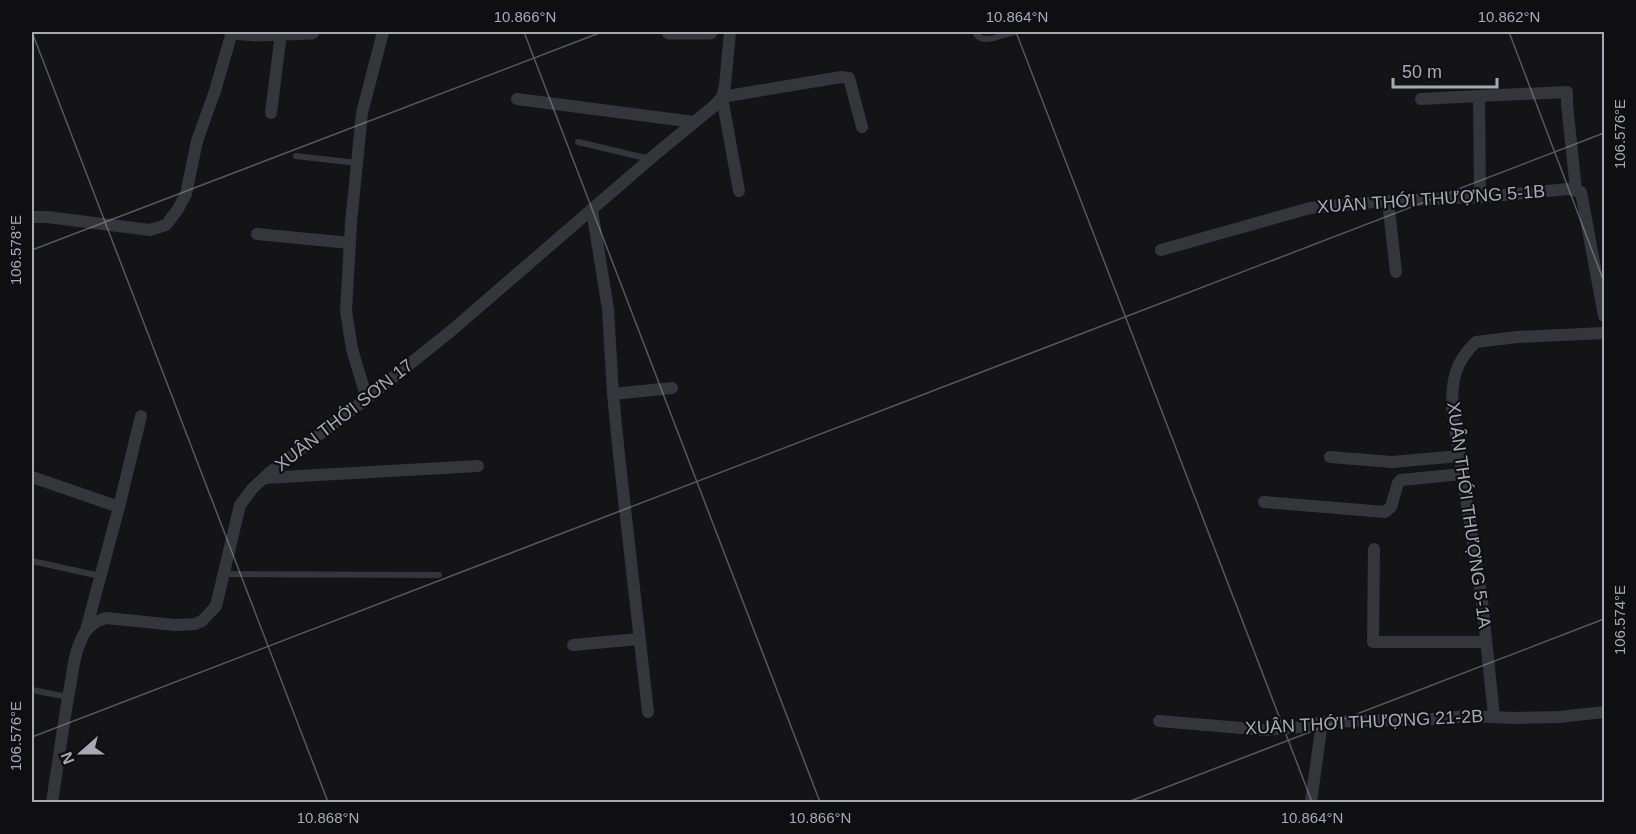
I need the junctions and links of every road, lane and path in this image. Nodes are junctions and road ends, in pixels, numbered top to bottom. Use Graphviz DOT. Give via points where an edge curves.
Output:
graph roads {
  1 [pos="233,32"];
  2 [pos="312,32"];
  3 [pos="383,32"];
  4 [pos="669,32"];
  5 [pos="710,32"];
  6 [pos="730,32"];
  7 [pos="975,32"];
  8 [pos="1014,32"];
  9 [pos="255,33"];
  10 [pos="280,33"];
  11 [pos="722,96"];
  12 [pos="1479,96"];
  13 [pos="517,99"];
  14 [pos="1421,99"];
  15 [pos="271,113"];
  16 [pos="694,122"];
  17 [pos="862,127"];
  18 [pos="578,142"];
  19 [pos="296,156"];
  20 [pos="650,159"];
  21 [pos="357,163"];
  22 [pos="1576,190"];
  23 [pos="739,191"];
  24 [pos="1480,197"];
  25 [pos="1388,201"];
  26 [pos="592,210"];
  27 [pos="32,217"];
  28 [pos="257,234"];
  29 [pos="350,243"];
  30 [pos="1161,250"];
  31 [pos="1396,272"];
  32 [pos="1605,316"];
  33 [pos="1605,333"];
  34 [pos="672,388"];
  35 [pos="613,394"];
  36 [pos="367,399"];
  37 [pos="141,416"];
  38 [pos="1460,456"];
  39 [pos="1330,457"];
  40 [pos="478,466"];
  41 [pos="1462,474"];
  42 [pos="32,477"];
  43 [pos="264,478"];
  44 [pos="1264,502"];
  45 [pos="119,507"];
  46 [pos="1374,549"];
  47 [pos="32,561"];
  48 [pos="225,574"];
  49 [pos="439,575"];
  50 [pos="100,576"];
  51 [pos="86,631"];
  52 [pos="639,639"];
  53 [pos="1486,642"];
  54 [pos="573,645"];
  55 [pos="32,690"];
  56 [pos="68,697"];
  57 [pos="648,712"];
  58 [pos="1605,712"];
  59 [pos="1494,716"];
  60 [pos="1159,721"];
  61 [pos="1322,722"];
  62 [pos="52,802"];
  63 [pos="1311,802"];
  1 -- 9 [label="street"];
  1 -- 27 [label="street" via="197,141 186,194 166,225 150,230"];
  2 -- 10 [label="street"];
  3 -- 21 [label="street" via="362,113"];
  4 -- 5 [label="street"];
  6 -- 11 [label="street"];
  7 -- 8 [label="lane" via="984,40"];
  9 -- 10 [label="street"];
  10 -- 15 [label="street"];
  11 -- 16 [label="street, XUÂN THỚI SƠN 17"];
  11 -- 17 [label="street" via="849,78"];
  11 -- 23 [label="street"];
  12 -- 14 [label="street"];
  12 -- 22 [label="street" via="1568,92"];
  12 -- 24 [label="street"];
  13 -- 16 [label="street"];
  16 -- 20 [label="street, XUÂN THỚI SƠN 17"];
  18 -- 20 [label="lane"];
  19 -- 21 [label="lane"];
  20 -- 26 [label="street, XUÂN THỚI SƠN 17"];
  21 -- 29 [label="street"];
  22 -- 24 [label="street, XUÂN THỚI THƯỢNG 5-1B"];
  22 -- 32 [label="street" via="1581,192"];
  24 -- 25 [label="street, XUÂN THỚI THƯỢNG 5-1B"];
  25 -- 30 [label="street, XUÂN THỚI THƯỢNG 5-1B" via="1310,208"];
  25 -- 31 [label="street"];
  26 -- 35 [label="street" via="608,309"];
  26 -- 36 [label="street, XUÂN THỚI SƠN 17"];
  28 -- 29 [label="street"];
  29 -- 36 [label="street" via="346,311"];
  33 -- 38 [label="street, XUÂN THỚI THƯỢNG 5-1A" via="1476,342 1458,362 1452,384"];
  34 -- 35 [label="street"];
  35 -- 52 [label="street"];
  36 -- 43 [label="street, XUÂN THỚI SƠN 17"];
  37 -- 45 [label="street"];
  38 -- 39 [label="street" via="1392,462"];
  38 -- 41 [label="street, XUÂN THỚI THƯỢNG 5-1A"];
  40 -- 43 [label="street"];
  41 -- 44 [label="street" via="1401,480 1392,507 1385,512"];
  41 -- 53 [label="street, XUÂN THỚI THƯỢNG 5-1A"];
  42 -- 45 [label="street"];
  43 -- 48 [label="street, XUÂN THỚI SƠN 17" via="240,505"];
  45 -- 50 [label="street"];
  46 -- 53 [label="street" via="1373,642"];
  47 -- 50 [label="lane"];
  48 -- 49 [label="lane"];
  48 -- 51 [label="street, XUÂN THỚI SƠN 17" via="216,606 195,624 106,618"];
  50 -- 51 [label="street"];
  51 -- 56 [label="street" via="76,652"];
  52 -- 54 [label="street"];
  52 -- 57 [label="street"];
  53 -- 59 [label="street, XUÂN THỚI THƯỢNG 5-1A"];
  55 -- 56 [label="lane"];
  56 -- 62 [label="street"];
  58 -- 59 [label="street, XUÂN THỚI THƯỢNG 21-2B" via="1559,717"];
  59 -- 61 [label="street, XUÂN THỚI THƯỢNG 21-2B"];
  60 -- 61 [label="street, XUÂN THỚI THƯỢNG 21-2B" via="1265,730"];
  61 -- 63 [label="street"];
}
